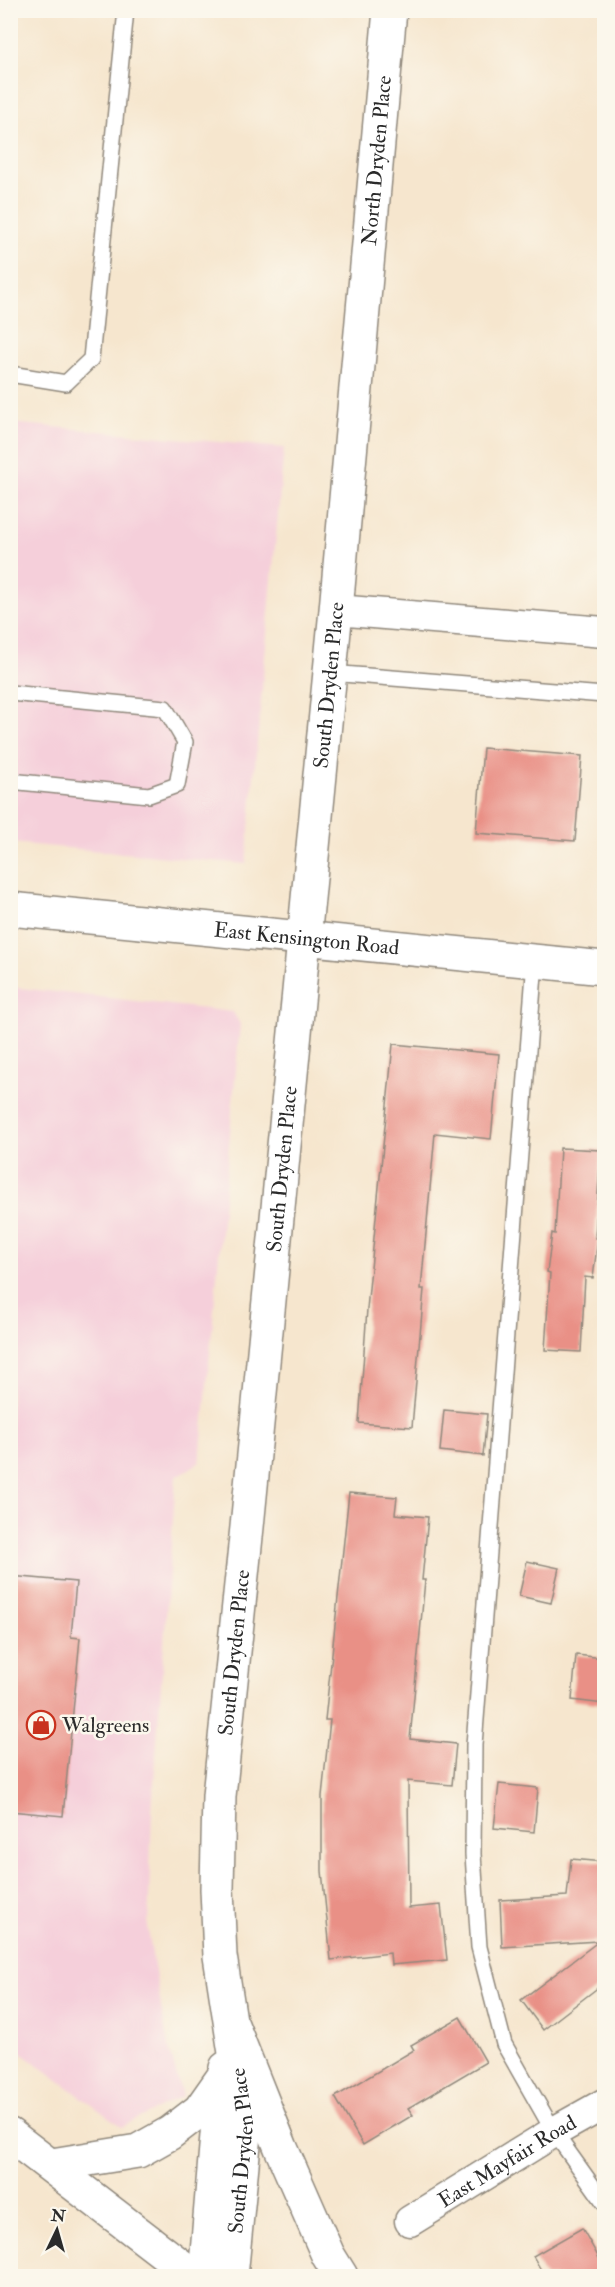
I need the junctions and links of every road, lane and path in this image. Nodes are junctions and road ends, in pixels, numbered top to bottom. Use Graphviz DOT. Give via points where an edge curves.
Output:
graph roads {
  1 [pos="126,10"];
  2 [pos="390,10"];
  3 [pos="362,311"];
  4 [pos="10,374"];
  5 [pos="336,610"];
  6 [pos="604,632"];
  7 [pos="330,673"];
  8 [pos="10,693"];
  9 [pos="604,695"];
  10 [pos="10,781"];
  11 [pos="10,909"];
  12 [pos="304,938"];
  13 [pos="535,961"];
  14 [pos="604,968"];
  15 [pos="232,2025"];
  16 [pos="224,2076"];
  17 [pos="604,2104"];
  18 [pos="554,2132"];
  19 [pos="10,2135"];
  20 [pos="51,2165"];
  21 [pos="604,2202"];
  22 [pos="410,2221"];
  23 [pos="194,2277"];
  24 [pos="205,2277"];
  25 [pos="231,2277"];
  26 [pos="341,2277"];
  1 -- 4 [label="lane" via="91,359 66,383"];
  2 -- 3 [label="street, North Dryden Place"];
  3 -- 5 [label="street, South Dryden Place"];
  5 -- 6 [label="street"];
  5 -- 7 [label="street, South Dryden Place"];
  7 -- 9 [label="lane"];
  7 -- 12 [label="street, South Dryden Place"];
  8 -- 10 [label="lane" via="165,708 185,742 177,785 149,795"];
  11 -- 12 [label="street, East Kensington Road"];
  12 -- 13 [label="street, East Kensington Road"];
  12 -- 15 [label="street, South Dryden Place" via="219,1796 217,1889"];
  13 -- 14 [label="street, East Kensington Road"];
  13 -- 18 [label="lane" via="474,1745 473,1854 479,1947 504,2044"];
  15 -- 16 [label="street, South Dryden Place"];
  15 -- 25 [label="street, South Dryden Place" via="246,2124"];
  15 -- 26 [label="street" via="328,2255"];
  16 -- 20 [label="street" via="200,2110 138,2151"];
  16 -- 24 [label="street, South Dryden Place"];
  17 -- 18 [label="street, East Mayfair Road"];
  18 -- 21 [label="lane"];
  18 -- 22 [label="street, East Mayfair Road"];
  19 -- 20 [label="street"];
  20 -- 23 [label="street"];
}
